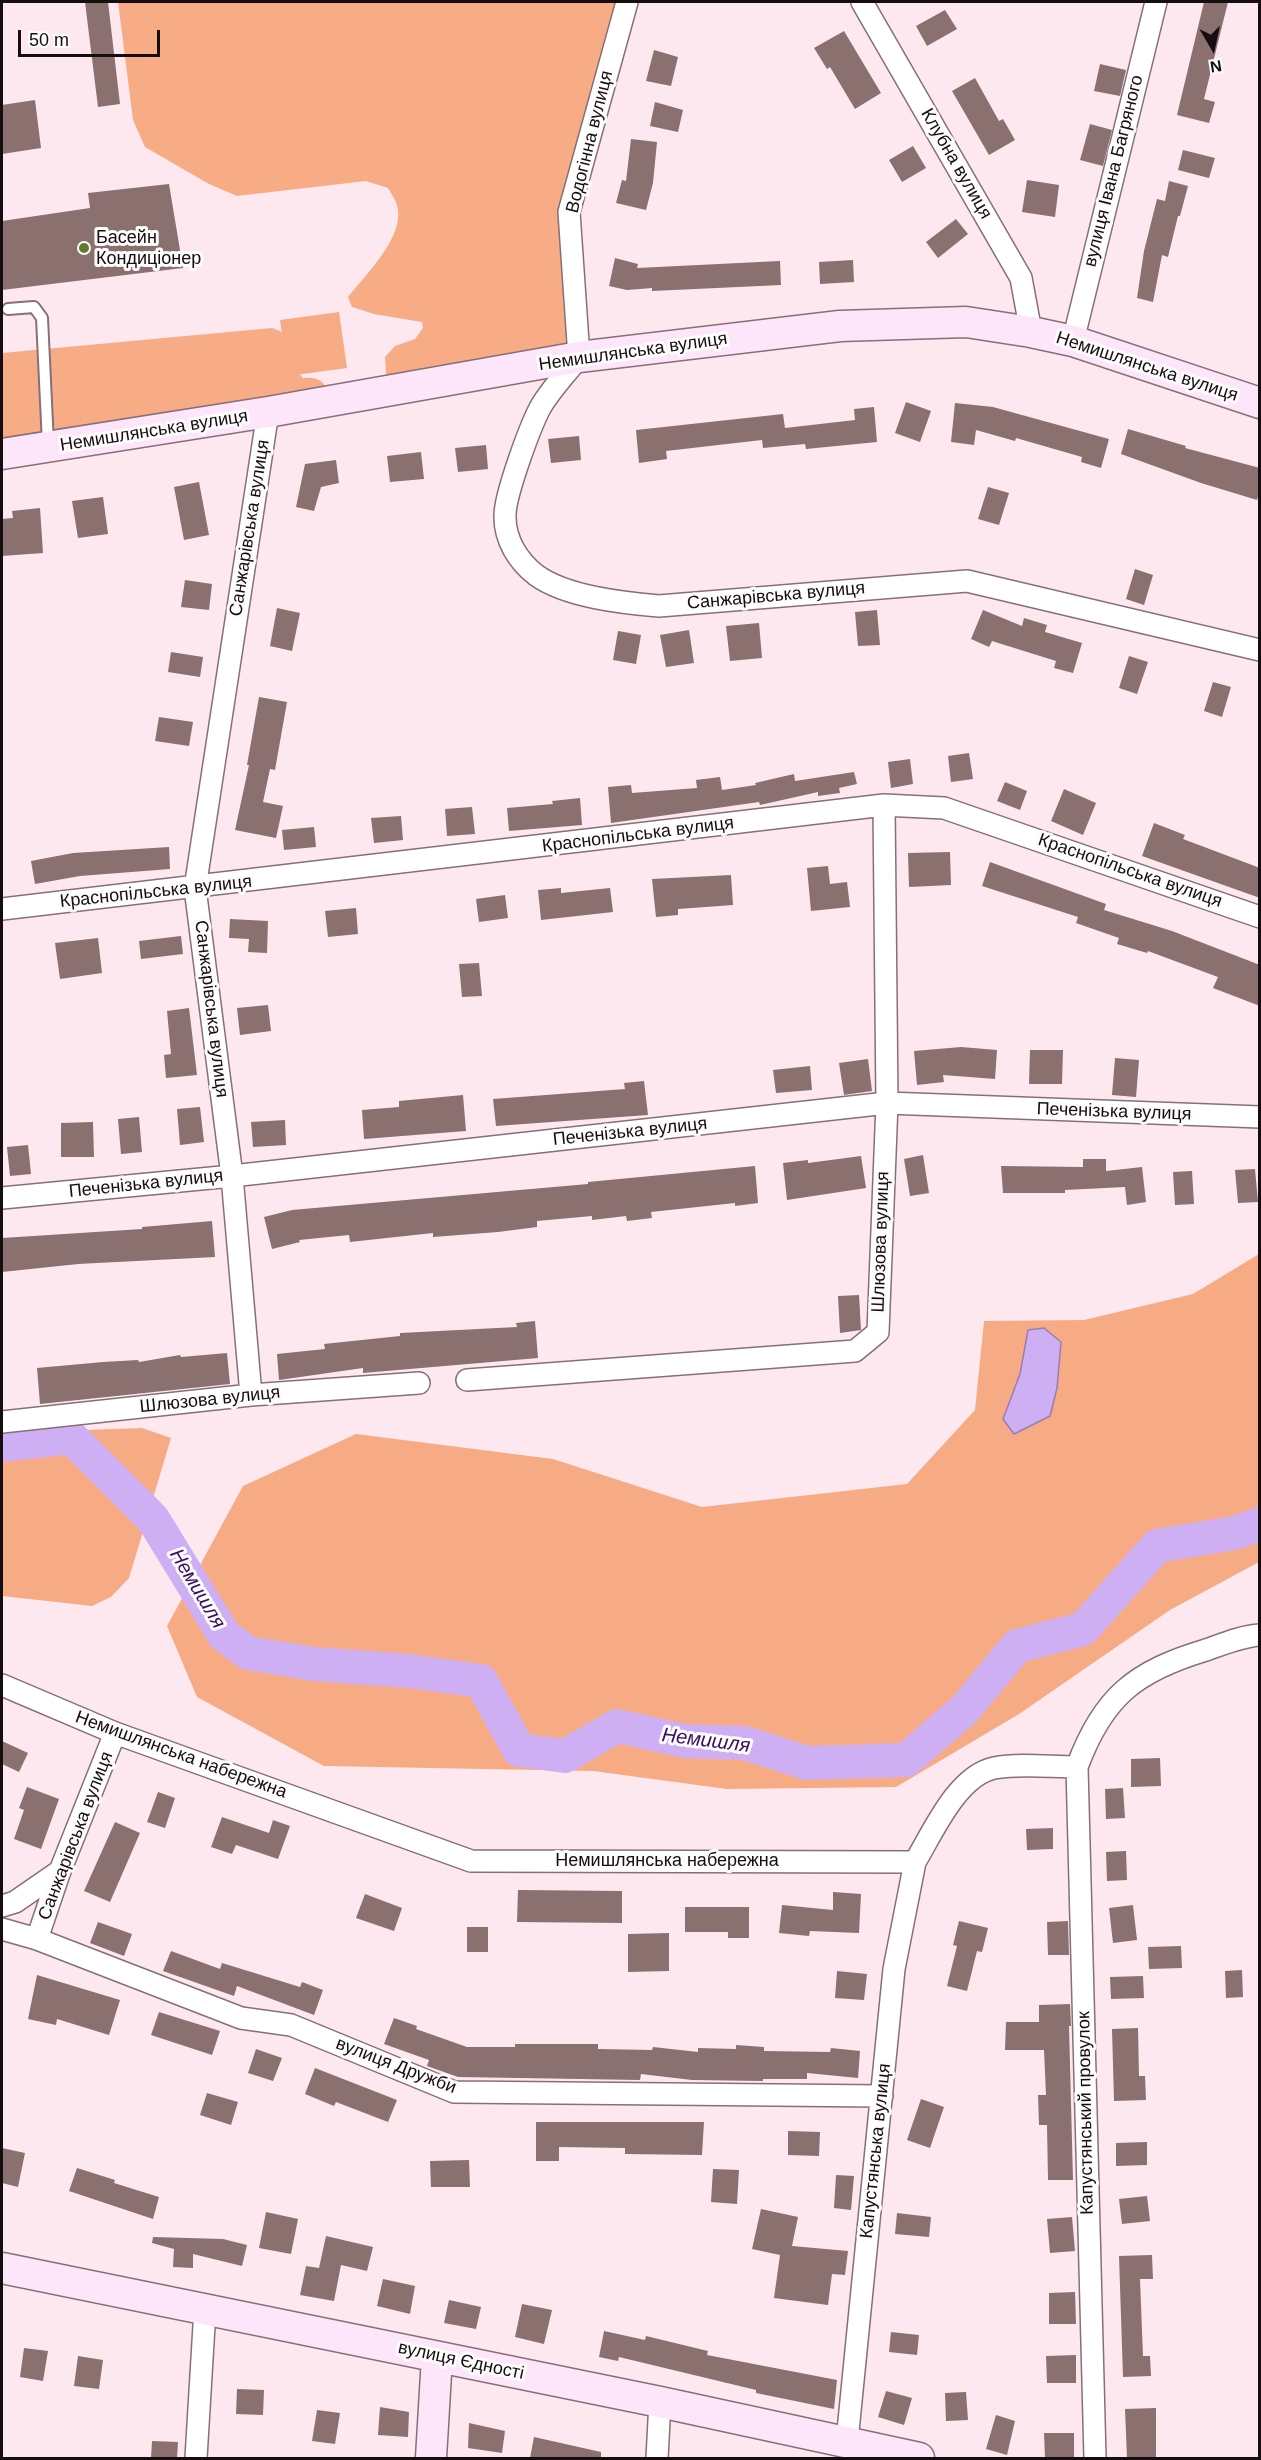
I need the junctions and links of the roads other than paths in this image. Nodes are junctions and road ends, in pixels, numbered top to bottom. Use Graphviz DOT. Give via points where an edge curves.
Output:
graph roads {
  1 [pos="627,2"];
  2 [pos="862,2"];
  3 [pos="1156,2"];
  4 [pos="8,309"];
  5 [pos="1031,332"];
  6 [pos="1072,341"];
  7 [pos="579,357"];
  8 [pos="1260,403"];
  9 [pos="268,412"];
  10 [pos="48,448"];
  11 [pos="2,454"];
  12 [pos="1260,650"];
  13 [pos="884,806"];
  14 [pos="195,888"];
  15 [pos="2,909"];
  16 [pos="1260,917"];
  17 [pos="887,1103"];
  18 [pos="1260,1117"];
  19 [pos="232,1176"];
  20 [pos="2,1198"];
  21 [pos="467,1380"];
  22 [pos="419,1383"];
  23 [pos="251,1395"];
  24 [pos="2,1422"];
  25 [pos="1260,1635"];
  26 [pos="2,1684"];
  27 [pos="115,1733"];
  28 [pos="1077,1767"];
  29 [pos="915,1862"];
  30 [pos="60,1871"];
  31 [pos="2,1906"];
  32 [pos="2,1929"];
  33 [pos="37,1939"];
  34 [pos="882,2096"];
  35 [pos="2,2268"];
  36 [pos="205,2309"];
  37 [pos="437,2357"];
  38 [pos="660,2402"];
  39 [pos="847,2441"];
  40 [pos="885,2454"];
  41 [pos="196,2458"];
  42 [pos="431,2458"];
  43 [pos="657,2458"];
  44 [pos="919,2458"];
  45 [pos="1095,2458"];
  1 -- 7 [label="street, Водогінна вулиця" via="569,212"];
  2 -- 5 [label="street, Клубна вулиця" via="1021,278"];
  3 -- 6 [label="street, вулиця Івана Багряного"];
  4 -- 10 [label="lane" via="34,307 42,318"];
  5 -- 6 [label="street, Немишлянська вулиця"];
  5 -- 7 [label="street, Немишлянська вулиця" via="966,322 840,326"];
  6 -- 8 [label="street, Немишлянська вулиця"];
  7 -- 9 [label="street, Немишлянська вулиця"];
  7 -- 12 [label="street, Санжарівська вулиця" via="540,408 520,455 504,515 508,539 518,557 537,576 575,592 659,606 967,581"];
  9 -- 10 [label="street, Немишлянська вулиця"];
  9 -- 14 [label="street, Санжарівська вулиця"];
  10 -- 11 [label="street, Немишлянська вулиця"];
  13 -- 14 [label="street, Краснопільська вулиця"];
  13 -- 16 [label="street, Краснопільська вулиця" via="944,808"];
  13 -- 17 [label="street, Шлюзова вулиця"];
  14 -- 15 [label="street, Краснопільська вулиця"];
  14 -- 19 [label="street, Санжарівська вулиця"];
  17 -- 18 [label="street, Печенізька вулиця"];
  17 -- 19 [label="street, Печенізька вулиця"];
  17 -- 21 [label="street, Шлюзова вулиця" via="878,1332 855,1351"];
  19 -- 20 [label="street, Печенізька вулиця"];
  19 -- 23 [label="street, Санжарівська вулиця"];
  22 -- 23 [label="street, Шлюзова вулиця"];
  23 -- 24 [label="street, Шлюзова вулиця"];
  25 -- 28 [label="street" via="1174,1660 1137,1678 1106,1707"];
  26 -- 27 [label="street, Немишлянська набережна"];
  27 -- 29 [label="street, Немишлянська набережна" via="471,1861"];
  27 -- 30 [label="street, Санжарівська вулиця"];
  28 -- 29 [label="street" via="1009,1766 991,1768 975,1776 961,1788"];
  28 -- 45 [label="street, Капустянський провулок"];
  29 -- 34 [label="street, Капустянська вулиця" via="894,1969"];
  30 -- 31 [label="street" via="15,1902"];
  30 -- 33 [label="street, Санжарівська вулиця"];
  32 -- 33 [label="street, вулиця Дружби"];
  33 -- 34 [label="street, вулиця Дружби" via="241,2018 291,2025 454,2092"];
  34 -- 39 [label="street, Капустянська вулиця"];
  35 -- 36 [label="street, вулиця Єдності"];
  36 -- 37 [label="street, вулиця Єдності"];
  36 -- 41 [label="street"];
  37 -- 38 [label="street, вулиця Єдності"];
  37 -- 42 [label="street"];
  38 -- 39 [label="street, вулиця Єдності"];
  38 -- 43 [label="street"];
  39 -- 40 [label="street, вулиця Єдності"];
  40 -- 44 [label="street, вулиця Єдності"];
}
